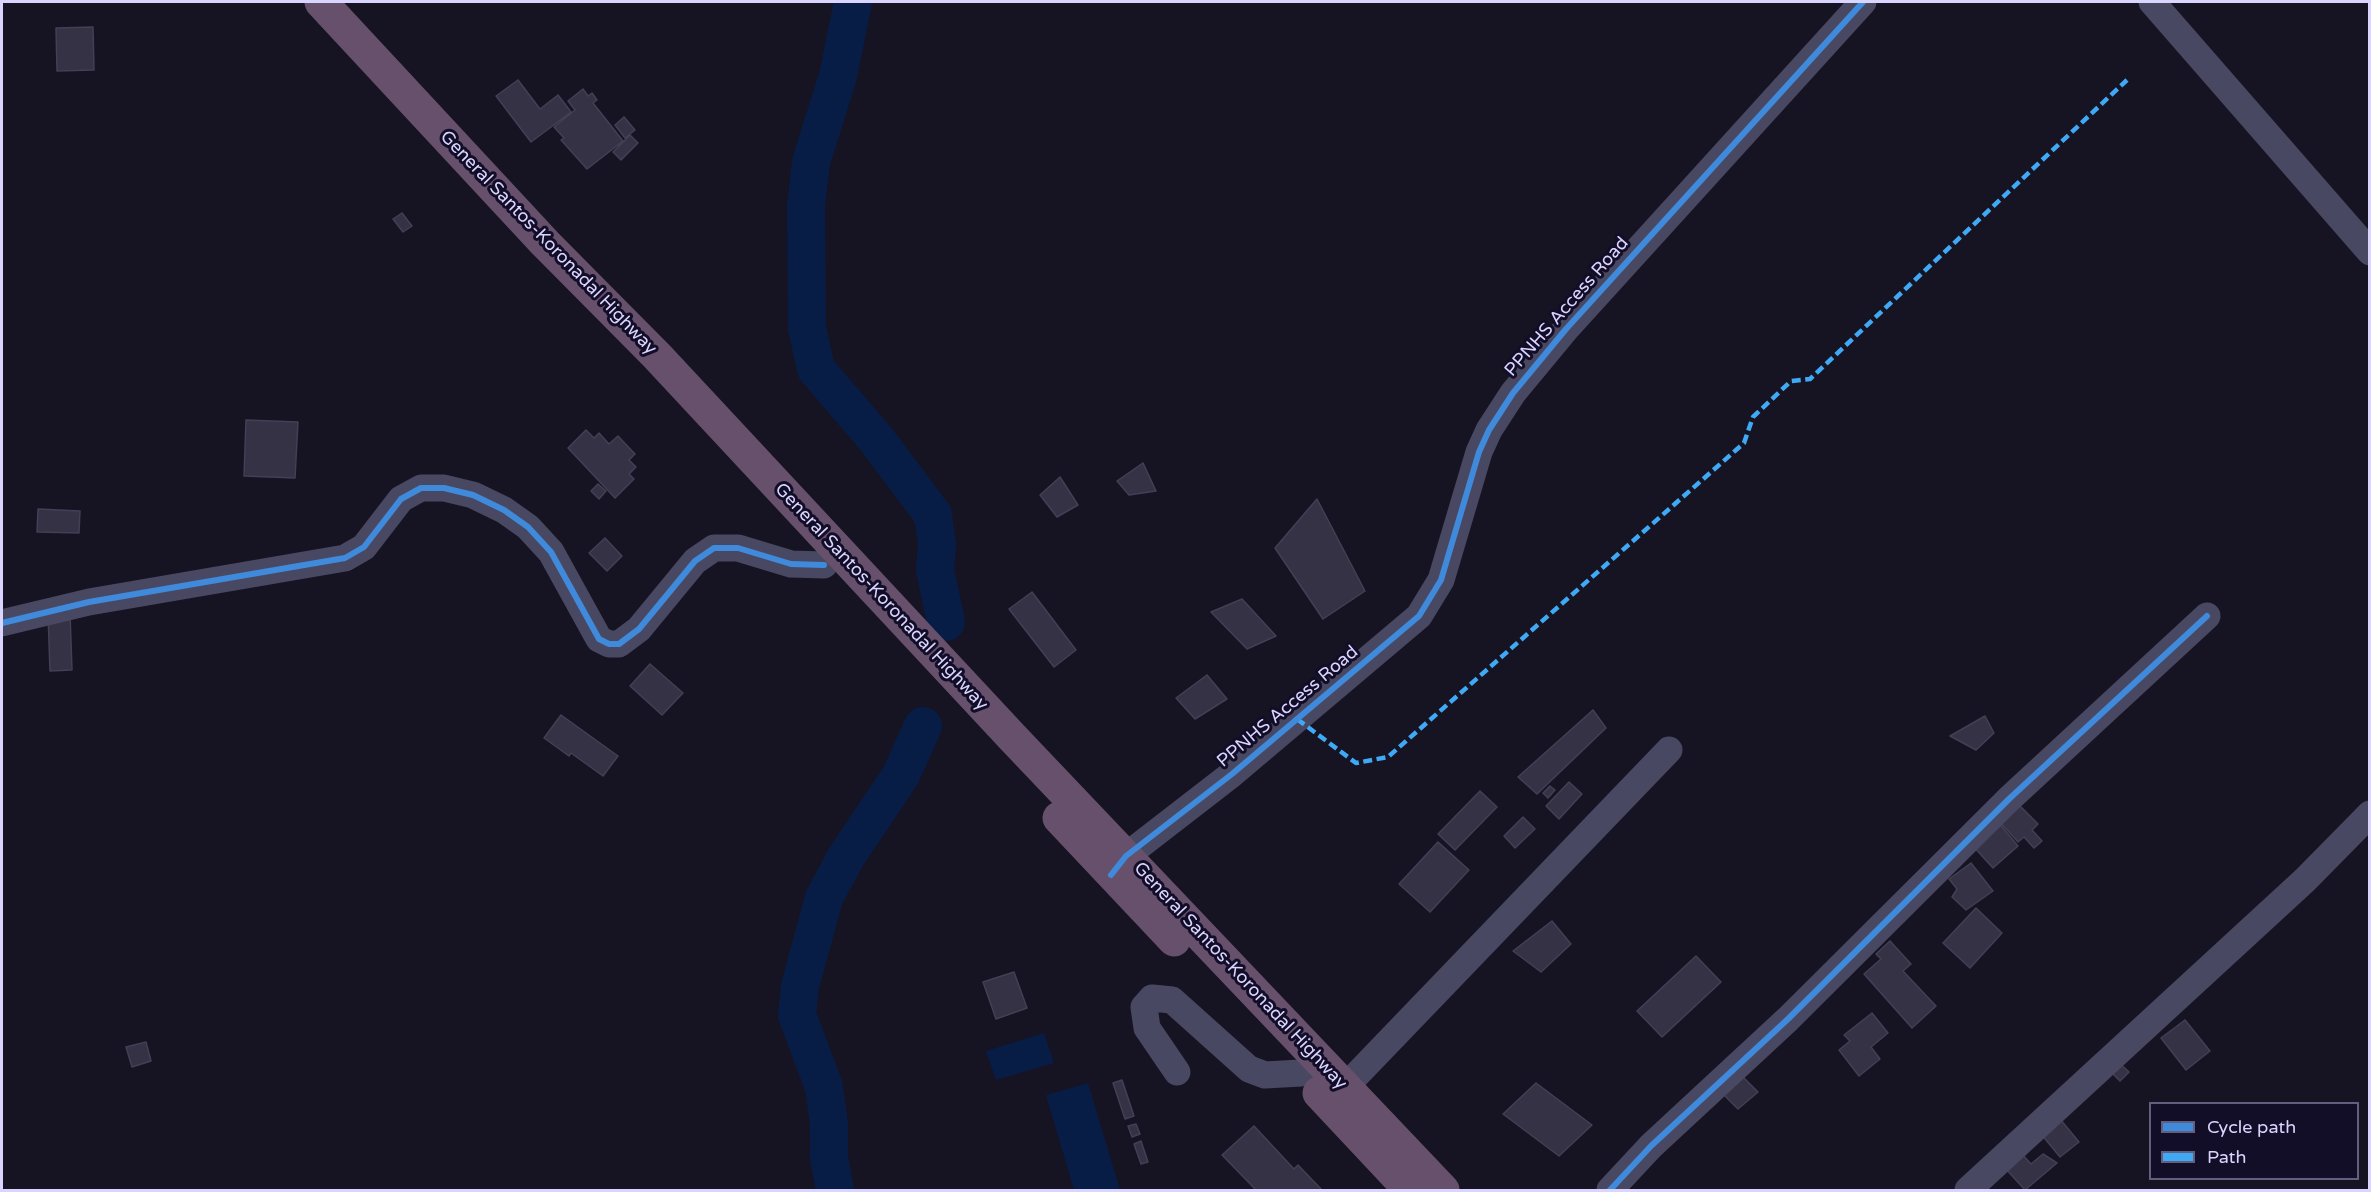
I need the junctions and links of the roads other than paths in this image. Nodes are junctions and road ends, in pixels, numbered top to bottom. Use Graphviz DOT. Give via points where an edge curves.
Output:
graph roads {
  1 [pos="296,2"];
  2 [pos="321,2"];
  3 [pos="1863,2"];
  4 [pos="2151,2"];
  5 [pos="2370,252"];
  6 [pos="824,565"];
  7 [pos="2208,616"];
  8 [pos="2,623"];
  9 [pos="1669,750"];
  10 [pos="2370,814"];
  11 [pos="1119,866"];
  12 [pos="1177,1072"];
  13 [pos="1301,1073"];
  14 [pos="1345,1088"];
  15 [pos="1410,1191"];
  16 [pos="1443,1191"];
  17 [pos="1610,1191"];
  18 [pos="1968,1191"];
  1 -- 6 [label="highway, General Santos-Koronadal Highway"];
  2 -- 11 [label="highway, General Santos-Koronadal Highway" via="537,234 657,356"];
  3 -- 11 [label="street, PPNHS Access Road" via="1566,329 1513,393 1479,452 1441,580 1419,616"];
  4 -- 5 [label="street"];
  6 -- 8 [label="street" via="791,564 738,548 714,548 695,561 628,639 609,644 599,639 551,552 528,527 473,495 444,488 421,488 401,499 364,547 345,558 89,602"];
  6 -- 11 [label="highway, General Santos-Koronadal Highway"];
  7 -- 17 [label="street" via="2009,800 1788,1018 1651,1146"];
  9 -- 14 [label="street"];
  10 -- 18 [label="street" via="2288,896"];
  11 -- 13 [label="highway, General Santos-Koronadal Highway"];
  11 -- 14 [label="highway, General Santos-Koronadal Highway"];
  12 -- 13 [label="street" via="1145,1023 1145,1005 1152,998 1172,1000 1248,1069 1265,1075"];
  13 -- 15 [label="highway, General Santos-Koronadal Highway"];
  14 -- 16 [label="highway, General Santos-Koronadal Highway"];
}
